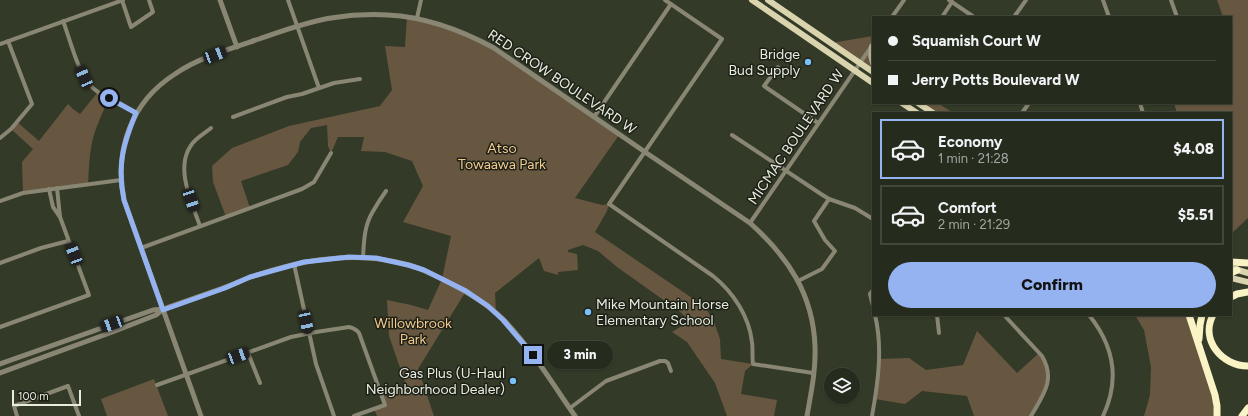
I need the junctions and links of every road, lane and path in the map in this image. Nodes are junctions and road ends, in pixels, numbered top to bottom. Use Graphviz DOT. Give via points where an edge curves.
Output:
graph roads {
  1 [pos="122,0"];
  2 [pos="149,0"];
  3 [pos="220,0"];
  4 [pos="288,0"];
  5 [pos="421,0"];
  6 [pos="665,0"];
  7 [pos="752,0"];
  8 [pos="768,0"];
  9 [pos="904,0"];
  10 [pos="1026,0"];
  11 [pos="1103,0"];
  12 [pos="1171,0"];
  13 [pos="951,1"];
  14 [pos="671,4"];
  15 [pos="893,16"];
  16 [pos="943,16"];
  17 [pos="973,16"];
  18 [pos="1015,16"];
  19 [pos="1109,16"];
  20 [pos="1177,16"];
  21 [pos="417,18"];
  22 [pos="63,21"];
  23 [pos="297,26"];
  24 [pos="8,41"];
  25 [pos="0,44"];
  26 [pos="872,45"];
  27 [pos="237,46"];
  28 [pos="872,61"];
  29 [pos="860,63"];
  30 [pos="778,66"];
  31 [pos="855,71"];
  32 [pos="872,71"];
  33 [pos="360,79"];
  34 [pos="872,82"];
  35 [pos="319,88"];
  36 [pos="904,104"];
  37 [pos="920,104"];
  38 [pos="916,112"];
  39 [pos="932,112"];
  40 [pos="136,113"];
  41 [pos="232,117"];
  42 [pos="594,117"];
  43 [pos="818,123"];
  44 [pos="211,128"];
  45 [pos="732,135"];
  46 [pos="0,138"];
  47 [pos="645,152"];
  48 [pos="331,153"];
  49 [pos="785,172"];
  50 [pos="121,180"];
  51 [pos="58,188"];
  52 [pos="49,189"];
  53 [pos="386,191"];
  54 [pos="830,199"];
  55 [pos="0,201"];
  56 [pos="60,217"];
  57 [pos="872,218"];
  58 [pos="750,223"];
  59 [pos="200,226"];
  60 [pos="68,241"];
  61 [pos="141,248"];
  62 [pos="363,257"];
  63 [pos="1232,262"];
  64 [pos="0,263"];
  65 [pos="1248,263"];
  66 [pos="294,264"];
  67 [pos="1233,271"];
  68 [pos="1248,273"];
  69 [pos="1232,278"];
  70 [pos="798,281"];
  71 [pos="1248,282"];
  72 [pos="872,291"];
  73 [pos="1248,292"];
  74 [pos="1232,296"];
  75 [pos="872,302"];
  76 [pos="163,310"];
  77 [pos="875,316"];
  78 [pos="937,316"];
  79 [pos="1005,316"];
  80 [pos="1090,316"];
  81 [pos="1189,316"];
  82 [pos="1202,316"];
  83 [pos="1213,316"];
  84 [pos="0,327"];
  85 [pos="309,333"];
  86 [pos="939,333"];
  87 [pos="1199,343"];
  88 [pos="248,353"];
  89 [pos="0,364"];
  90 [pos="1248,366"];
  91 [pos="671,371"];
  92 [pos="0,373"];
  93 [pos="813,373"];
  94 [pos="187,374"];
  95 [pos="260,383"];
  96 [pos="156,386"];
  97 [pos="570,408"];
  98 [pos="1248,408"];
  99 [pos="18,416"];
  100 [pos="79,416"];
  101 [pos="202,416"];
  102 [pos="334,416"];
  103 [pos="354,416"];
  104 [pos="575,416"];
  105 [pos="807,416"];
  106 [pos="872,416"];
  107 [pos="1031,416"];
  108 [pos="1103,416"];
  109 [pos="1217,416"];
  110 [pos="1242,416"];
  1 -- 2 [label="street" via="132,27 153,12"];
  1 -- 22 [label="street"];
  3 -- 27 [label="street"];
  4 -- 23 [label="street"];
  5 -- 21 [label="street"];
  6 -- 14 [label="street"];
  7 -- 31 [label="main road"];
  8 -- 29 [label="main road"];
  9 -- 15 [label="street"];
  10 -- 18 [label="street"];
  11 -- 19 [label="street"];
  12 -- 20 [label="street"];
  13 -- 16 [label="street"];
  13 -- 17 [label="street"];
  14 -- 42 [label="street"];
  14 -- 47 [label="street" via="722,39"];
  21 -- 23 [label="street, RED CROW BOULEVARD W" via="362,15 331,18"];
  21 -- 42 [label="street, RED CROW BOULEVARD W" via="452,28 494,48"];
  22 -- 24 [label="street"];
  22 -- 40 [label="street" via="89,84 98,92"];
  23 -- 27 [label="street, RED CROW BOULEVARD W"];
  23 -- 35 [label="street"];
  24 -- 25 [label="street"];
  24 -- 46 [label="street" via="32,104"];
  26 -- 28 [label="main road" via="870,56"];
  26 -- 29 [label="street, MICMAC BOULEVARD W"];
  27 -- 40 [label="street, RED CROW BOULEVARD W" via="176,73 156,89"];
  29 -- 31 [label="street, MICMAC BOULEVARD W"];
  29 -- 32 [label="main road"];
  30 -- 43 [label="street" via="764,86"];
  31 -- 34 [label="main road"];
  31 -- 43 [label="street, MICMAC BOULEVARD W"];
  33 -- 35 [label="street"];
  35 -- 41 [label="street"];
  36 -- 38 [label="main road"];
  37 -- 39 [label="main road"];
  40 -- 50 [label="street, RED CROW BOULEVARD W" via="124,146"];
  42 -- 47 [label="street, RED CROW BOULEVARD W"];
  43 -- 49 [label="street, MICMAC BOULEVARD W"];
  44 -- 59 [label="street" via="192,143 184,169"];
  45 -- 49 [label="street"];
  47 -- 58 [label="street, RED CROW BOULEVARD W"];
  47 -- 93 [label="street" via="608,204 728,289 735,298 750,332 753,364"];
  48 -- 59 [label="street" via="314,182 308,186"];
  49 -- 54 [label="street"];
  49 -- 58 [label="street, MICMAC BOULEVARD W"];
  50 -- 51 [label="street"];
  50 -- 61 [label="street, RED CROW BOULEVARD W" via="124,200"];
  51 -- 52 [label="street"];
  51 -- 56 [label="street"];
  52 -- 55 [label="street" via="24,193"];
  52 -- 56 [label="street" via="53,207"];
  53 -- 62 [label="street" via="371,214 364,239"];
  54 -- 57 [label="street" via="855,208"];
  54 -- 70 [label="street" via="814,221 835,251 822,269"];
  56 -- 60 [label="street"];
  58 -- 70 [label="street, RED CROW BOULEVARD W" via="775,247"];
  59 -- 61 [label="street"];
  60 -- 64 [label="street"];
  60 -- 84 [label="street" via="89,295"];
  61 -- 76 [label="street, RED CROW BOULEVARD W"];
  62 -- 66 [label="street" via="330,258"];
  62 -- 97 [label="street" via="424,270 477,298 496,313 516,335"];
  63 -- 65 [label="highway"];
  66 -- 76 [label="street" via="250,277"];
  66 -- 85 [label="street"];
  67 -- 68 [label="main road"];
  69 -- 71 [label="main road"];
  70 -- 93 [label="street, RED CROW BOULEVARD W" via="808,306 814,335"];
  72 -- 75 [label="street"];
  73 -- 74 [label="highway"];
  76 -- 89 [label="street" via="153,310"];
  76 -- 92 [label="street" via="115,331"];
  76 -- 94 [label="street, RED CROW BOULEVARD W"];
  77 -- 106 [label="street" via="879,346"];
  78 -- 86 [label="street"];
  79 -- 107 [label="street" via="1042,356 1048,370 1048,385"];
  80 -- 108 [label="street" via="1104,336 1112,360 1111,395"];
  81 -- 87 [label="highway"];
  82 -- 87 [label="highway"];
  83 -- 90 [label="highway" via="1210,330 1212,343 1218,354 1228,362"];
  85 -- 88 [label="street"];
  85 -- 102 [label="street" via="316,364"];
  85 -- 103 [label="street" via="349,327 359,333 384,405"];
  87 -- 109 [label="highway" via="1215,395"];
  88 -- 94 [label="street"];
  88 -- 95 [label="street"];
  91 -- 97 [label="street" via="665,361 660,362 606,382"];
  93 -- 105 [label="street, RED CROW BOULEVARD W"];
  94 -- 96 [label="street"];
  94 -- 101 [label="street, RED CROW BOULEVARD W"];
  97 -- 104 [label="street"];
  98 -- 110 [label="highway"];
  99 -- 100 [label="street" via="14,406 68,386"];
}
